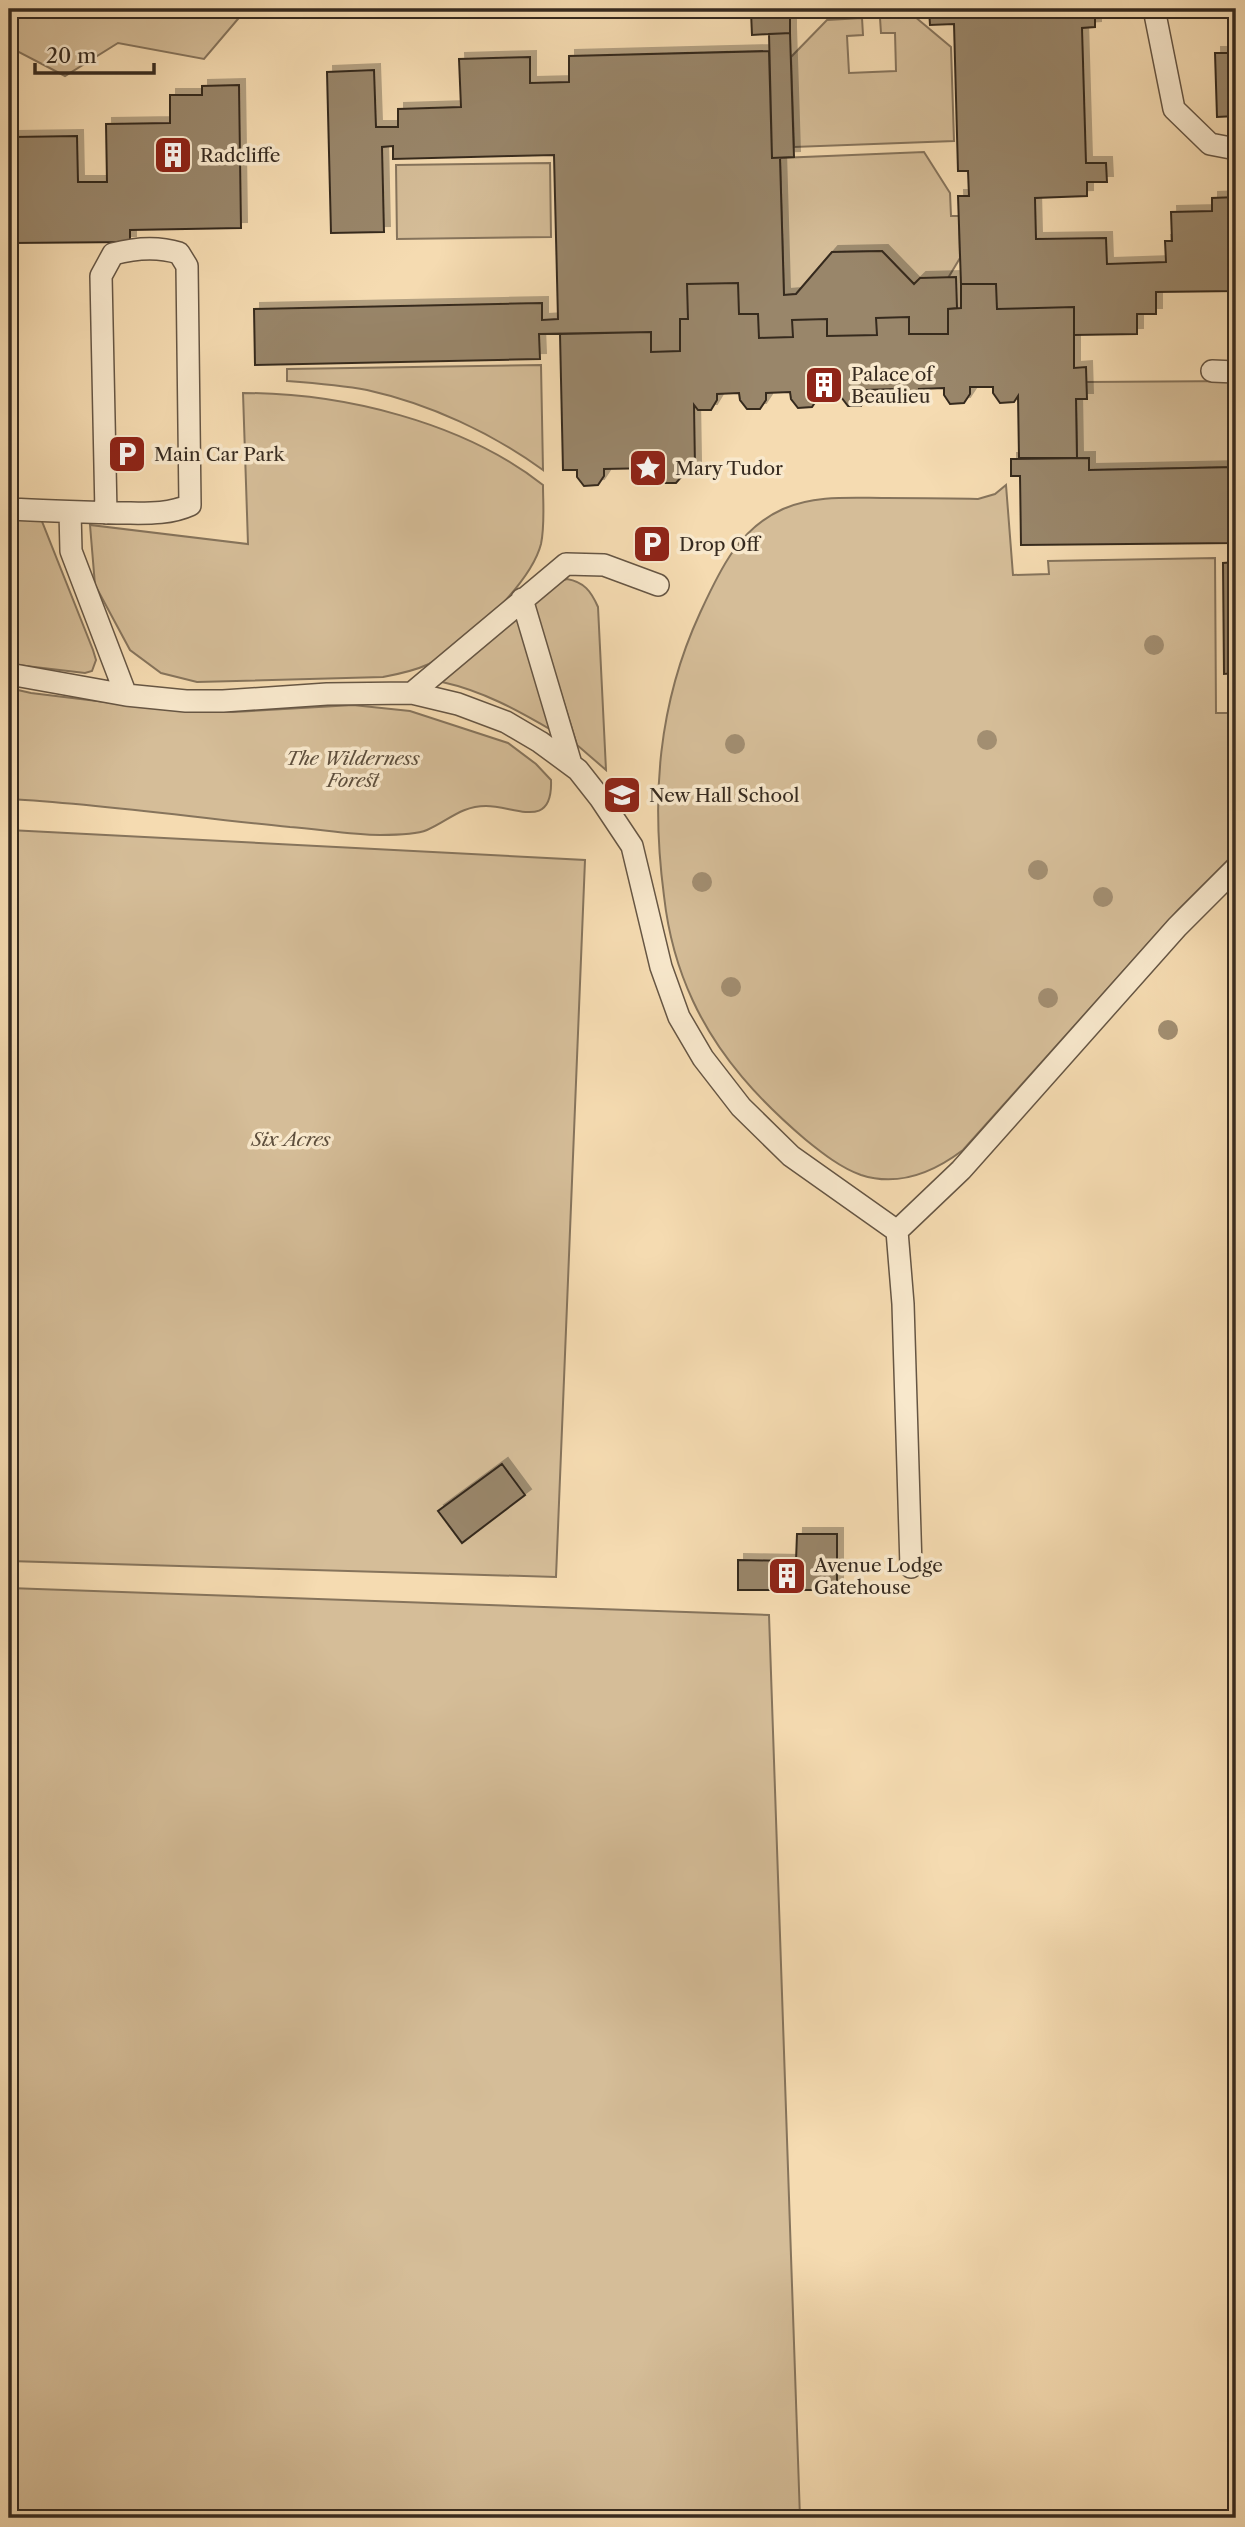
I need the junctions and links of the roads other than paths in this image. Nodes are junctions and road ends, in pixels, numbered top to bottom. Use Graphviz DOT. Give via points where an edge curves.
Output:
graph roads {
  1 [pos="1154,9"];
  2 [pos="1236,149"];
  3 [pos="1212,372"];
  4 [pos="1236,372"];
  5 [pos="9,505"];
  6 [pos="70,512"];
  7 [pos="106,513"];
  8 [pos="658,584"];
  9 [pos="522,599"];
  10 [pos="9,674"];
  11 [pos="412,693"];
  12 [pos="126,695"];
  13 [pos="571,764"];
  14 [pos="1236,868"];
  15 [pos="897,1231"];
  16 [pos="911,1567"];
  1 -- 2 [label="lane" via="1174,109 1210,144"];
  3 -- 4 [label="lane"];
  5 -- 6 [label="lane" via="10,509"];
  6 -- 7 [label="lane"];
  6 -- 12 [label="lane" via="71,551"];
  7 -- 7 [label="lane" via="101,276 113,254 166,249 179,253 187,267 190,505 161,513"];
  8 -- 9 [label="lane" via="604,565 566,564"];
  9 -- 11 [label="lane"];
  9 -- 13 [label="lane"];
  10 -- 12 [label="lane"];
  11 -- 12 [label="lane" via="223,701"];
  11 -- 13 [label="lane" via="506,722"];
  13 -- 15 [label="lane" via="632,846 661,967 679,1017 704,1058 741,1107 791,1156"];
  14 -- 15 [label="lane" via="1177,927 961,1170"];
  15 -- 16 [label="lane"];
}
